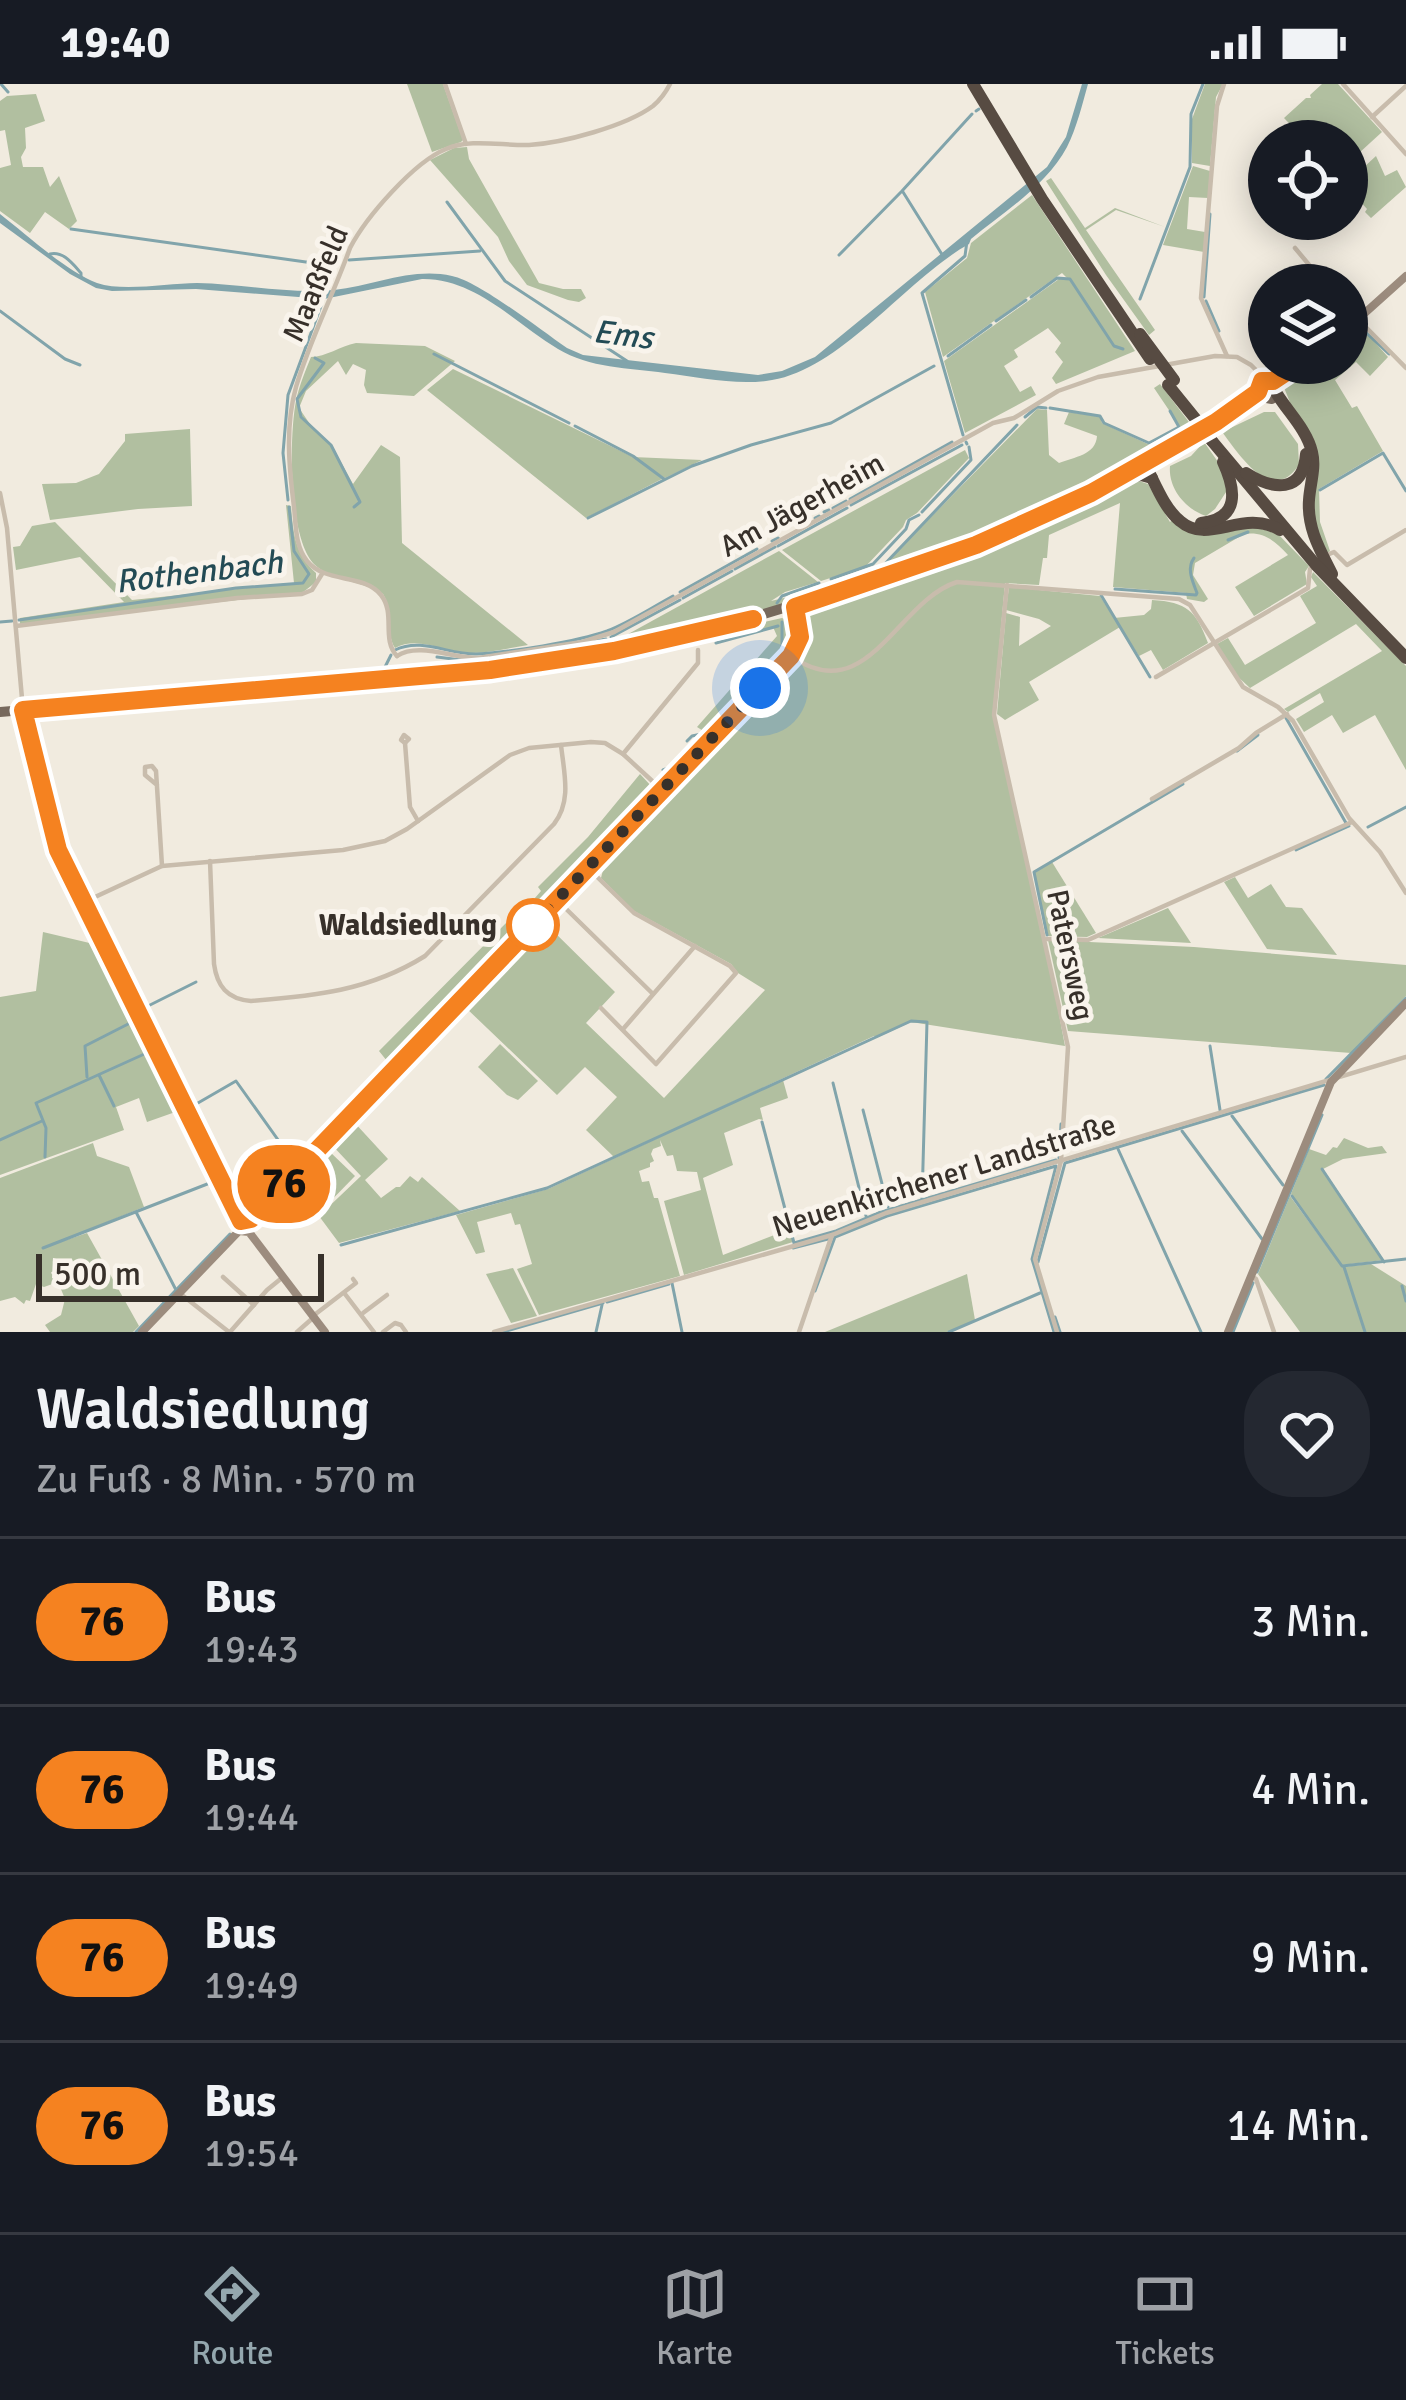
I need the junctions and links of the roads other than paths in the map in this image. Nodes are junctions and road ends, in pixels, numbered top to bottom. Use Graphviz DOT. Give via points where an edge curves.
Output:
graph roads {
  1 [pos="445,84"];
  2 [pos="670,84"];
  3 [pos="977,84"];
  4 [pos="1224,84"];
  5 [pos="1342,84"];
  6 [pos="1406,86"];
  7 [pos="1372,117"];
  8 [pos="466,144"];
  9 [pos="1406,154"];
  10 [pos="1295,248"];
  11 [pos="1308,264"];
  12 [pos="1406,276"];
  13 [pos="1368,310"];
  14 [pos="1368,329"];
  15 [pos="1227,356"];
  16 [pos="1406,368"];
  17 [pos="1275,384"];
  18 [pos="1268,389"];
  19 [pos="1215,441"];
  20 [pos="1149,468"];
  21 [pos="1246,473"];
  22 [pos="1132,476"];
  23 [pos="0,493"];
  24 [pos="1016,529"];
  25 [pos="1406,530"];
  26 [pos="1291,537"];
  27 [pos="1327,554"];
  28 [pos="1310,569"];
  29 [pos="322,574"];
  30 [pos="1333,574"];
  31 [pos="1007,584"];
  32 [pos="805,604"];
  33 [pos="16,626"];
  34 [pos="1213,642"];
  35 [pos="698,650"];
  36 [pos="1406,653"];
  37 [pos="397,656"];
  38 [pos="791,656"];
  39 [pos="1156,677"];
  40 [pos="392,679"];
  41 [pos="23,710"];
  42 [pos="0,712"];
  43 [pos="1287,714"];
  44 [pos="405,743"];
  45 [pos="561,745"];
  46 [pos="623,754"];
  47 [pos="157,785"];
  48 [pos="662,790"];
  49 [pos="1152,799"];
  50 [pos="418,821"];
  51 [pos="1352,822"];
  52 [pos="210,861"];
  53 [pos="162,866"];
  54 [pos="588,868"];
  55 [pos="1406,893"];
  56 [pos="556,900"];
  57 [pos="82,903"];
  58 [pos="1046,939"];
  59 [pos="694,946"];
  60 [pos="653,994"];
  61 [pos="1406,1003"];
  62 [pos="601,1008"];
  63 [pos="622,1029"];
  64 [pos="1406,1057"];
  65 [pos="1334,1078"];
  66 [pos="1061,1161"];
  67 [pos="244,1226"];
  68 [pos="832,1235"];
  69 [pos="1251,1276"];
  70 [pos="223,1277"];
  71 [pos="283,1277"];
  72 [pos="353,1279"];
  73 [pos="344,1292"];
  74 [pos="179,1293"];
  75 [pos="387,1294"];
  76 [pos="254,1305"];
  77 [pos="361,1315"];
  78 [pos="313,1317"];
  79 [pos="142,1332"];
  80 [pos="230,1332"];
  81 [pos="297,1332"];
  82 [pos="325,1332"];
  83 [pos="374,1332"];
  84 [pos="383,1332"];
  85 [pos="406,1332"];
  86 [pos="494,1332"];
  87 [pos="800,1332"];
  88 [pos="1057,1332"];
  89 [pos="1228,1332"];
  90 [pos="1274,1332"];
  1 -- 8 [label="street"];
  2 -- 8 [label="street" via="652,106 589,133 533,145"];
  3 -- 19 [label="highway, bridge" via="1137,336"];
  4 -- 15 [label="street" via="1201,298"];
  5 -- 7 [label="street"];
  6 -- 7 [label="street"];
  7 -- 9 [label="street"];
  8 -- 29 [label="street, Maaßfeld" via="440,151 356,237 296,387 288,453 301,551"];
  10 -- 11 [label="street"];
  12 -- 13 [label="street"];
  14 -- 16 [label="street"];
  15 -- 18 [label="street, Am Jägerheim" via="1245,362"];
  15 -- 37 [label="street, Am Jägerheim" via="1058,391 607,635 478,658 417,649"];
  17 -- 18 [label="street"];
  18 -- 20 [label="main road"];
  18 -- 21 [label="highway" via="1304,442 1305,466 1282,486"];
  18 -- 30 [label="highway" via="1312,451 1310,524"];
  19 -- 20 [label="highway" via="1233,496 1213,522 1181,514"];
  19 -- 21 [label="highway"];
  19 -- 26 [label="highway"];
  20 -- 22 [label="highway"];
  20 -- 24 [label="main road"];
  20 -- 26 [label="highway" via="1174,515 1192,529 1254,521"];
  21 -- 30 [label="highway"];
  22 -- 24 [label="main road"];
  23 -- 33 [label="street"];
  24 -- 32 [label="main road"];
  25 -- 27 [label="street" via="1347,565"];
  26 -- 36 [label="highway"];
  28 -- 34 [label="street" via="1308,588"];
  29 -- 33 [label="street" via="302,594"];
  29 -- 37 [label="street" via="379,592"];
  30 -- 36 [label="highway"];
  31 -- 34 [label="street" via="1179,599"];
  31 -- 38 [label="street" via="947,585 851,668 808,667"];
  31 -- 58 [label="street, Patersweg" via="994,715"];
  32 -- 38 [label="street"];
  32 -- 40 [label="main road" via="599,654"];
  33 -- 41 [label="street"];
  34 -- 39 [label="street"];
  34 -- 43 [label="street" via="1243,687"];
  35 -- 46 [label="street" via="698,663"];
  37 -- 40 [label="street"];
  38 -- 48 [label="street"];
  40 -- 41 [label="main road"];
  41 -- 42 [label="main road"];
  41 -- 57 [label="street" via="55,842"];
  43 -- 49 [label="street"];
  43 -- 51 [label="street"];
  44 -- 50 [label="street"];
  45 -- 46 [label="street" via="599,742"];
  45 -- 50 [label="street" via="510,755"];
  45 -- 52 [label="street" via="566,800 559,818 425,956 332,994 251,1001 224,991 214,964"];
  46 -- 48 [label="street"];
  47 -- 53 [label="street"];
  48 -- 54 [label="street"];
  50 -- 52 [label="street" via="361,848"];
  51 -- 55 [label="street"];
  51 -- 58 [label="street" via="1088,940"];
  52 -- 53 [label="street"];
  53 -- 57 [label="street"];
  54 -- 56 [label="street"];
  54 -- 59 [label="street" via="634,913"];
  56 -- 60 [label="street"];
  56 -- 67 [label="street"];
  57 -- 67 [label="street"];
  58 -- 66 [label="street, Patersweg" via="1068,1047"];
  59 -- 60 [label="street"];
  59 -- 63 [label="street" via="736,973 656,1064"];
  60 -- 63 [label="street"];
  61 -- 65 [label="street"];
  62 -- 63 [label="street"];
  64 -- 65 [label="street, Neuenkirchener Landstraße"];
  65 -- 66 [label="street, Neuenkirchener Landstraße"];
  65 -- 69 [label="street"];
  66 -- 68 [label="street, Neuenkirchener Landstraße"];
  66 -- 88 [label="street, Patersweg" via="1035,1259"];
  67 -- 71 [label="street"];
  67 -- 74 [label="street"];
  68 -- 86 [label="street, Neuenkirchener Landstraße"];
  68 -- 87 [label="street"];
  69 -- 89 [label="street"];
  69 -- 90 [label="street"];
  70 -- 76 [label="street"];
  71 -- 76 [label="street"];
  71 -- 78 [label="street"];
  72 -- 73 [label="street"];
  73 -- 77 [label="street"];
  73 -- 78 [label="street"];
  74 -- 79 [label="street"];
  74 -- 80 [label="street"];
  75 -- 77 [label="street"];
  76 -- 80 [label="street"];
  77 -- 83 [label="street"];
  78 -- 81 [label="street"];
  78 -- 82 [label="street"];
  84 -- 85 [label="street" via="395,1323"];
}
